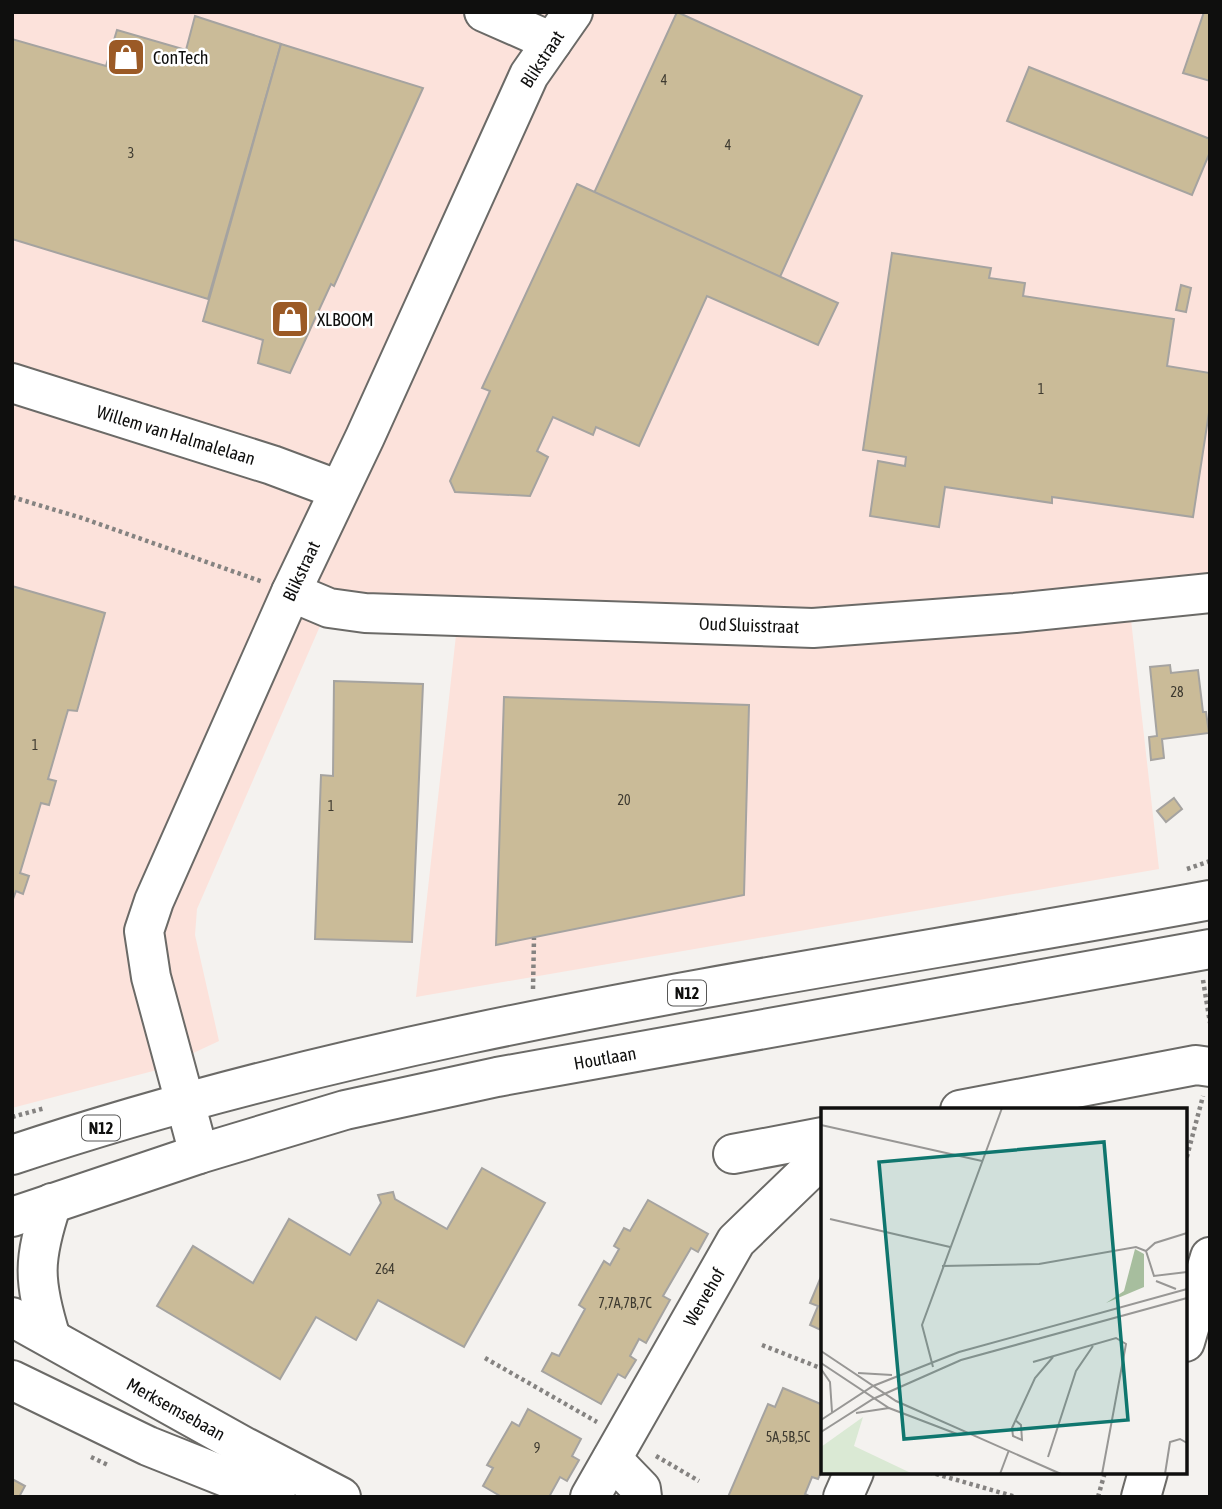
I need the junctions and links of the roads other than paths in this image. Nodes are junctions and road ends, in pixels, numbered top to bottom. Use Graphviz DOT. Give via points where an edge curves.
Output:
graph roads {
  1 [pos="484,12"];
  2 [pos="562,27"];
  3 [pos="12,383"];
  4 [pos="339,490"];
  5 [pos="291,592"];
  6 [pos="1210,593"];
  7 [pos="1210,900"];
  8 [pos="1204,950"];
  9 [pos="1208,1079"];
  10 [pos="1057,1100"];
  11 [pos="184,1103"];
  12 [pos="979,1108"];
  13 [pos="821,1136"];
  14 [pos="14,1154"];
  15 [pos="199,1154"];
  16 [pos="733,1154"];
  17 [pos="821,1159"];
  18 [pos="52,1203"];
  19 [pos="12,1217"];
  20 [pos="1210,1257"];
  21 [pos="12,1317"];
  22 [pos="1187,1335"];
  23 [pos="51,1338"];
  24 [pos="12,1380"];
  25 [pos="618,1448"];
  26 [pos="853,1474"];
  27 [pos="1147,1474"];
  28 [pos="276,1497"];
  29 [pos="341,1497"];
  30 [pos="590,1497"];
  31 [pos="642,1497"];
  32 [pos="844,1497"];
  33 [pos="1141,1497"];
  1 -- 2 [label="street"];
  2 -- 4 [label="street, Blikstraat" via="529,75"];
  3 -- 4 [label="street, Willem van Halmalelaan"];
  4 -- 5 [label="street, Blikstraat"];
  5 -- 6 [label="street, Oud Sluisstraat" via="329,608 365,613 813,628"];
  5 -- 11 [label="street, Blikstraat" via="144,930 151,977"];
  7 -- 11 [label="street, N12" via="488,1028 338,1061"];
  8 -- 15 [label="street, Houtlaan" via="497,1077 345,1110"];
  9 -- 10 [label="street" via="1196,1065"];
  10 -- 12 [label="street"];
  11 -- 14 [label="street, N12"];
  11 -- 15 [label="street, Blikstraat"];
  13 -- 16 [label="street"];
  15 -- 18 [label="street, Houtlaan"];
  17 -- 25 [label="street, Wervehof" via="736,1241"];
  18 -- 19 [label="street, Houtlaan"];
  18 -- 23 [label="street" via="36,1263"];
  20 -- 22 [label="street"];
  21 -- 23 [label="street, Merksemsebaan"];
  23 -- 29 [label="street, Merksemsebaan"];
  24 -- 28 [label="street" via="148,1446"];
  25 -- 30 [label="street, Wervehof"];
  25 -- 31 [label="street"];
  26 -- 32 [label="street"];
  27 -- 33 [label="street"];
}
